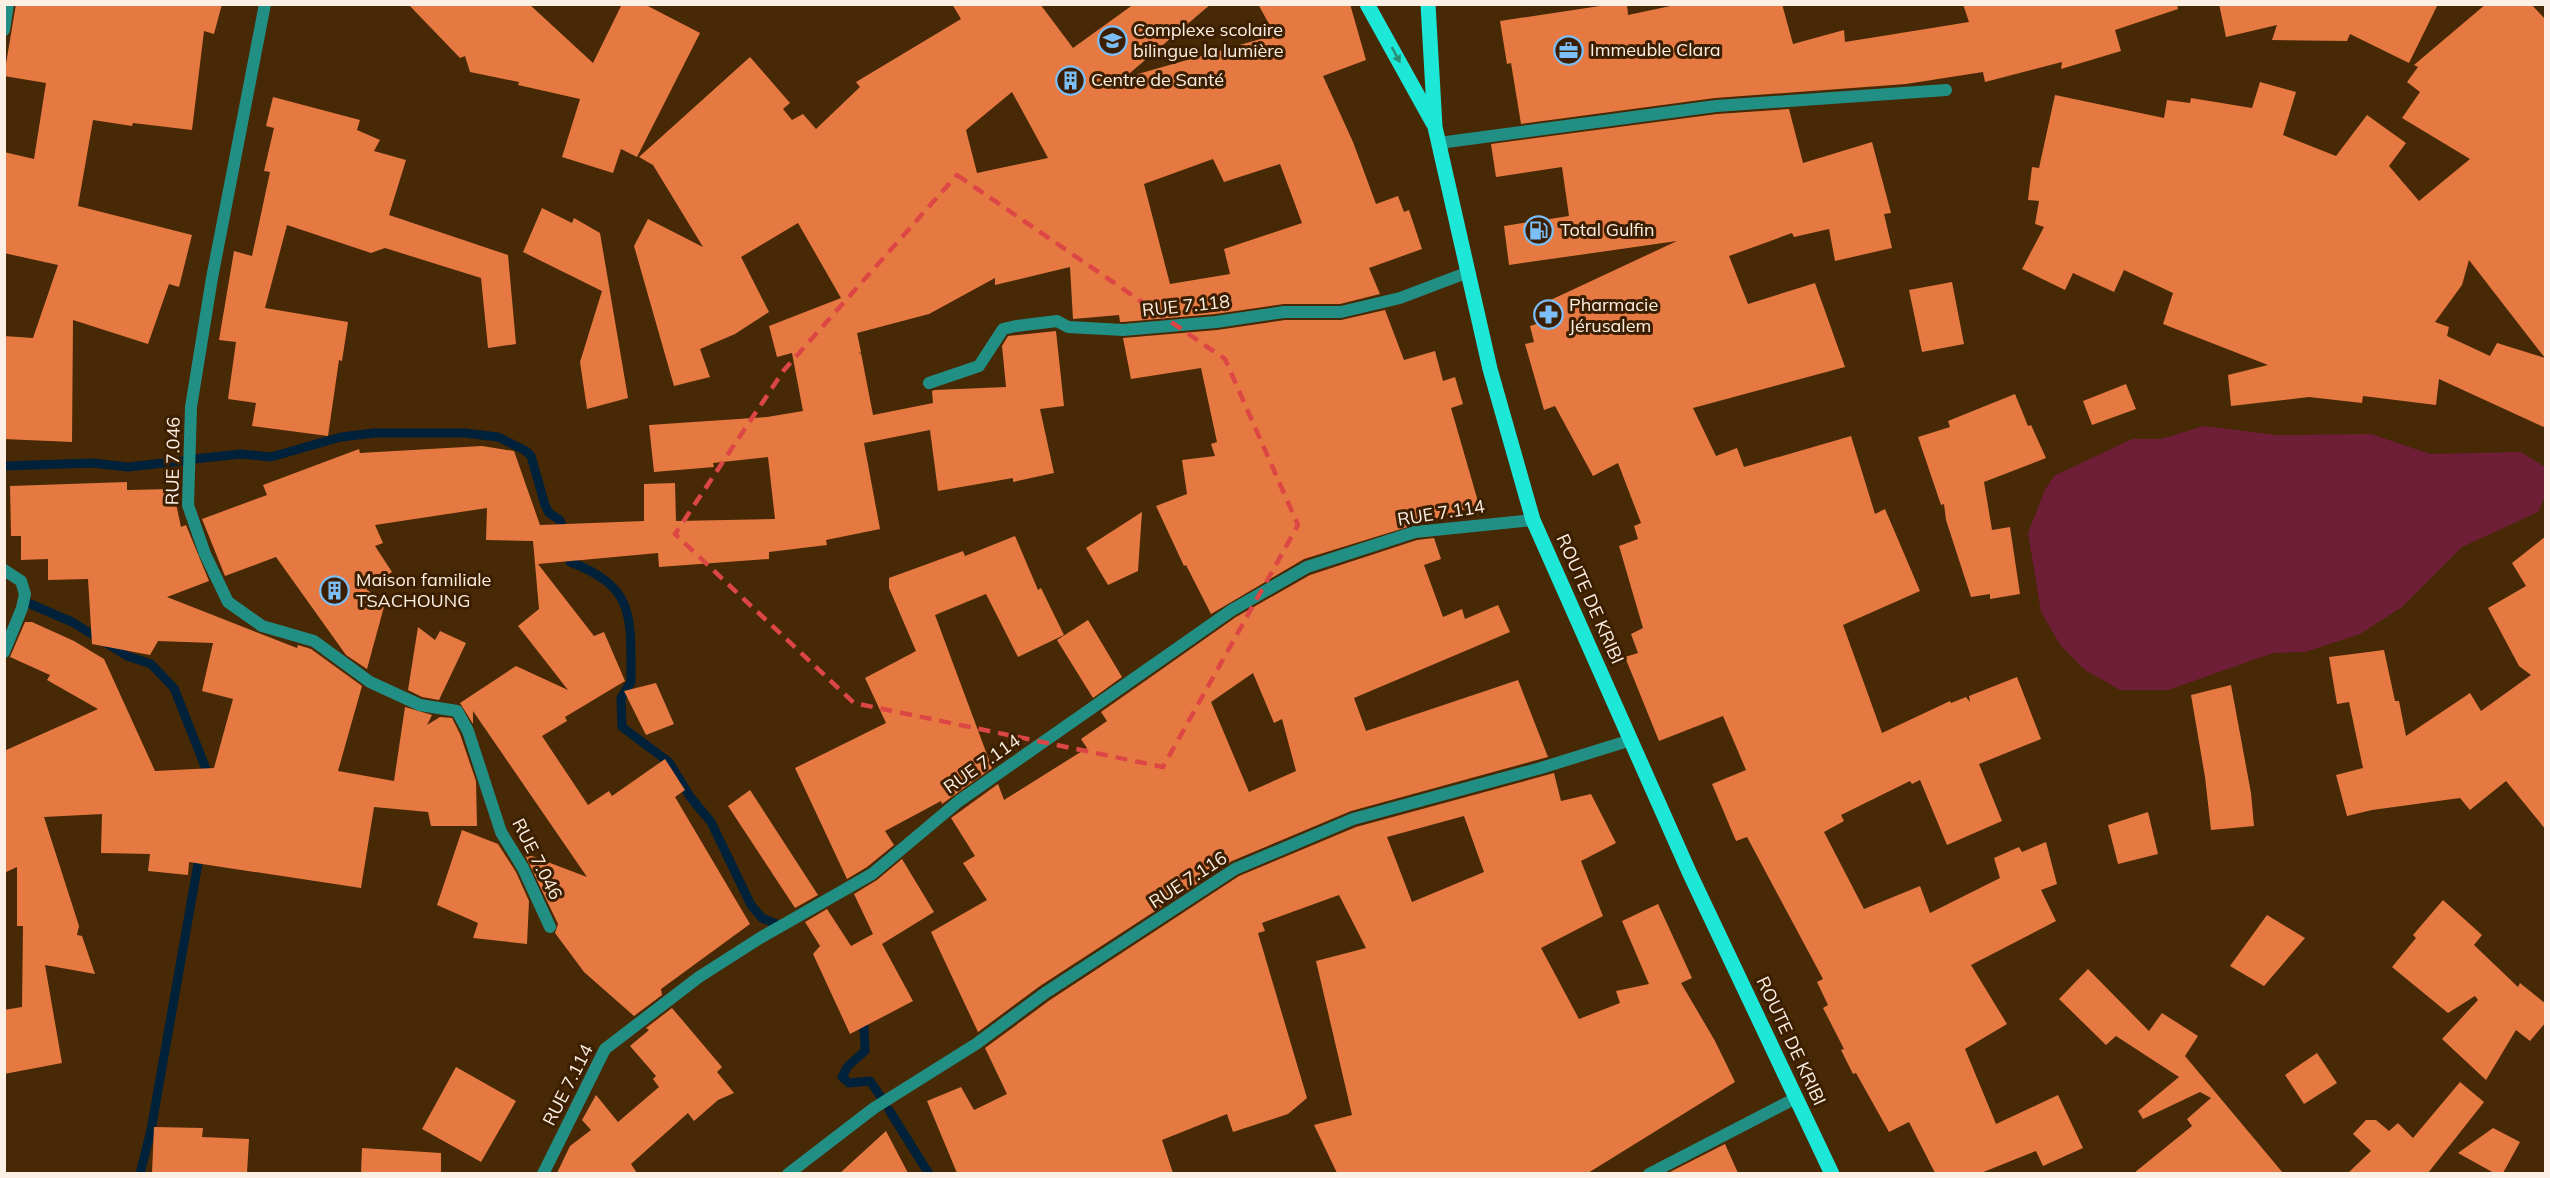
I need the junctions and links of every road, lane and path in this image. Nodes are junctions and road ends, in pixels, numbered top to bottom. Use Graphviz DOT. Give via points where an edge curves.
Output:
graph roads {
  1 [pos="8,4"];
  2 [pos="266,4"];
  3 [pos="1368,4"];
  4 [pos="1428,4"];
  5 [pos="4,30"];
  6 [pos="1946,90"];
  7 [pos="1435,127"];
  8 [pos="1438,143"];
  9 [pos="1466,273"];
  10 [pos="928,383"];
  11 [pos="1533,520"];
  12 [pos="4,570"];
  13 [pos="4,652"];
  14 [pos="1631,740"];
  15 [pos="550,927"];
  16 [pos="1796,1098"];
  17 [pos="543,1173"];
  18 [pos="788,1173"];
  19 [pos="1649,1173"];
  20 [pos="1832,1173"];
  1 -- 5 [label="street"];
  2 -- 15 [label="street, RUE 7.046" via="193,396 188,505 204,554 228,602 262,626 315,641 370,682 420,705 457,711 468,731 501,832 523,868"];
  3 -- 7 [label="main road, one-way"];
  4 -- 7 [label="main road, ROUTE DE KRIBI"];
  6 -- 8 [label="street" via="1716,106"];
  7 -- 8 [label="main road, ROUTE DE KRIBI"];
  8 -- 9 [label="main road, ROUTE DE KRIBI"];
  9 -- 10 [label="street, RUE 7.118" via="1400,298 1341,312 1284,312 1123,330 1068,327 1057,321 1016,326 1003,330 979,366"];
  9 -- 11 [label="main road, ROUTE DE KRIBI"];
  11 -- 14 [label="main road, ROUTE DE KRIBI"];
  11 -- 17 [label="street, RUE 7.114" via="1415,532 1307,567 1232,610 959,801 873,874 699,977 605,1049"];
  12 -- 13 [label="street" via="21,581 25,594"];
  14 -- 16 [label="main road, ROUTE DE KRIBI"];
  14 -- 18 [label="street, RUE 7.116" via="1334,825 1235,869 1045,993 976,1044 873,1108"];
  16 -- 19 [label="street"];
  16 -- 20 [label="main road, ROUTE DE KRIBI"];
}
